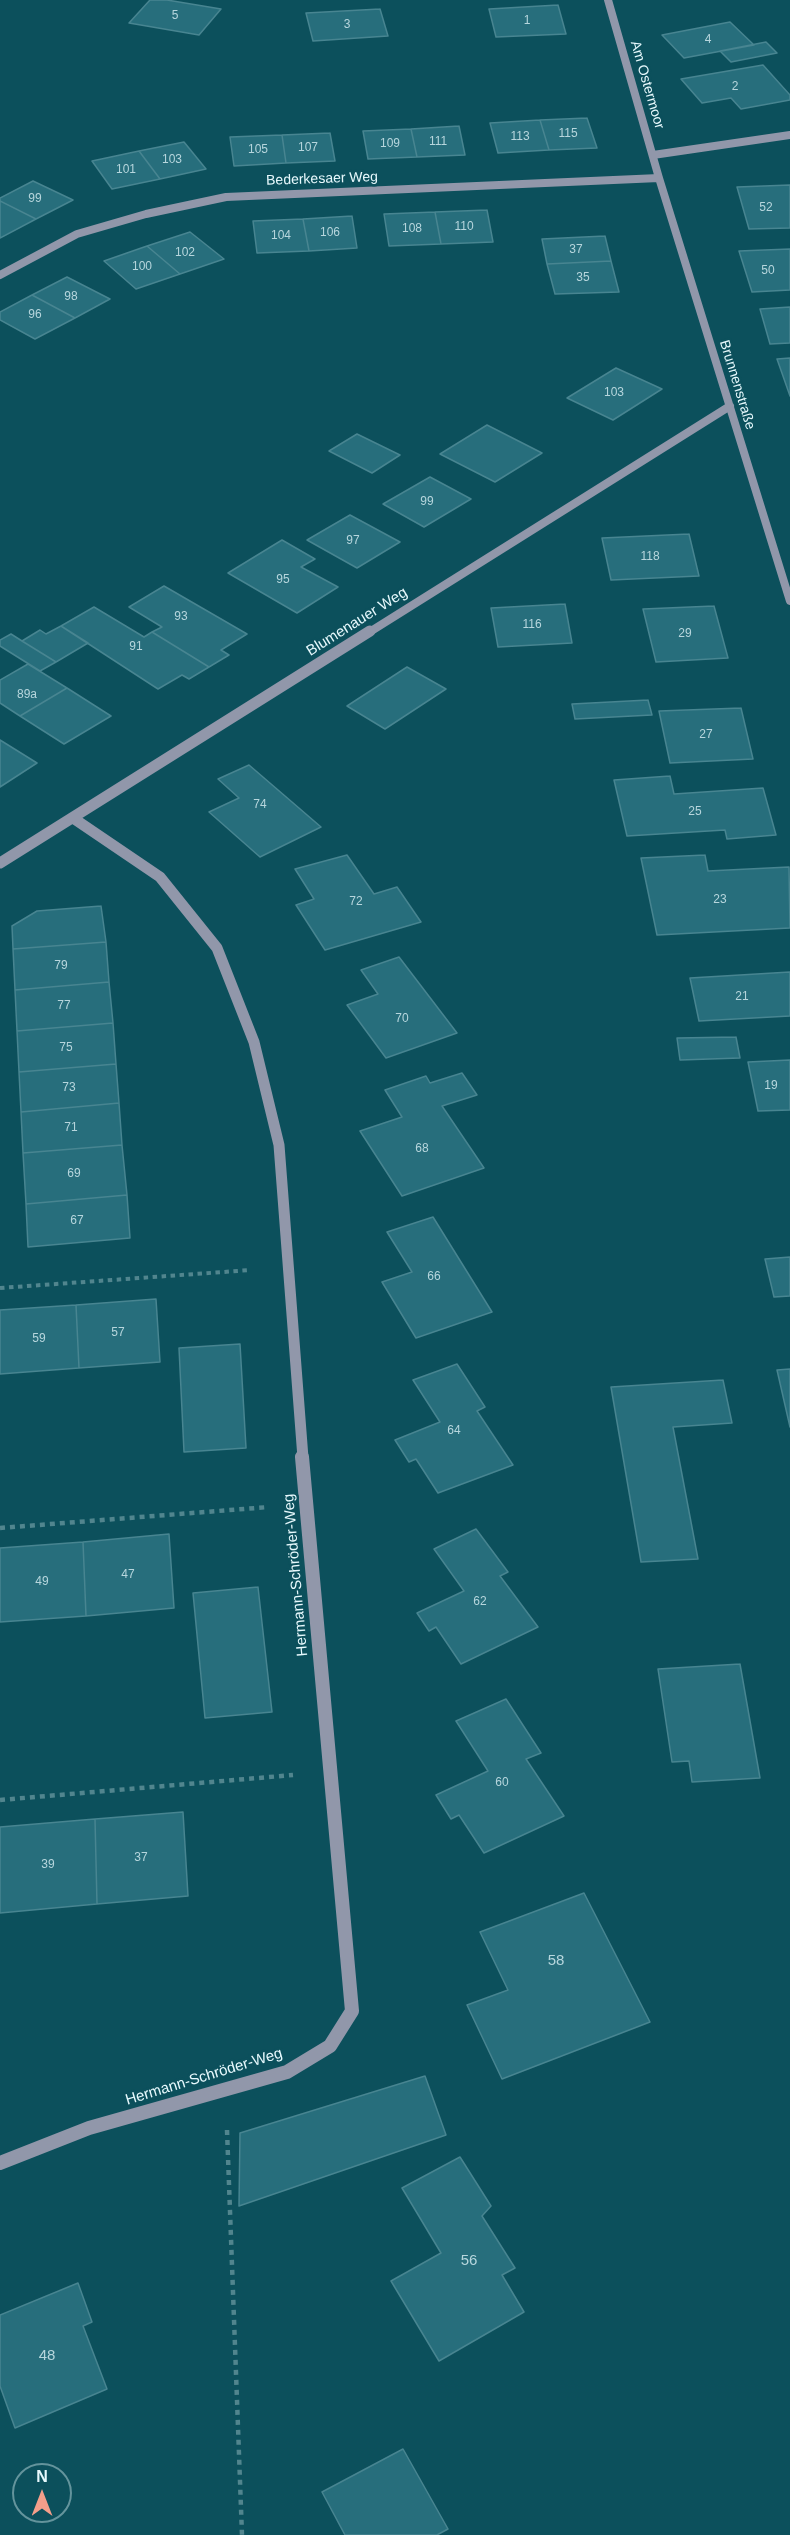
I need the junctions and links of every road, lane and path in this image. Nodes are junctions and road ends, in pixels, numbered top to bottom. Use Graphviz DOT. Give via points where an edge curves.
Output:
graph roads {
  1 [pos="608,0"];
  2 [pos="790,135"];
  3 [pos="653,155"];
  4 [pos="659,178"];
  5 [pos="0,275"];
  6 [pos="729,406"];
  7 [pos="790,601"];
  8 [pos="73,818"];
  9 [pos="0,863"];
  10 [pos="287,1268"];
  11 [pos="0,1288"];
  12 [pos="306,1504"];
  13 [pos="0,1528"];
  14 [pos="330,1772"];
  15 [pos="0,1800"];
  16 [pos="226,2090"];
  17 [pos="0,2163"];
  18 [pos="242,2535"];
  1 -- 3 [label="street, Am Ostermoor"];
  2 -- 3 [label="street"];
  3 -- 4 [label="street, Am Ostermoor"];
  4 -- 5 [label="street, Bederkesaer Weg" via="226,197 77,234"];
  4 -- 6 [label="street, Brunnenstraße"];
  6 -- 7 [label="street, Brunnenstraße"];
  6 -- 8 [label="street, Blumenauer Weg"];
  8 -- 9 [label="street, Blumenauer Weg"];
  8 -- 10 [label="street, Hermann-Schröder-Weg" via="160,877 216,948 254,1042 279,1145"];
  10 -- 11 [label="path"];
  10 -- 12 [label="street, Hermann-Schröder-Weg"];
  12 -- 13 [label="path"];
  12 -- 14 [label="street, Hermann-Schröder-Weg"];
  14 -- 15 [label="path"];
  14 -- 16 [label="street, Hermann-Schröder-Weg" via="352,2011 330,2046 287,2072"];
  16 -- 17 [label="street, Hermann-Schröder-Weg" via="89,2128"];
  16 -- 18 [label="path"];
}
